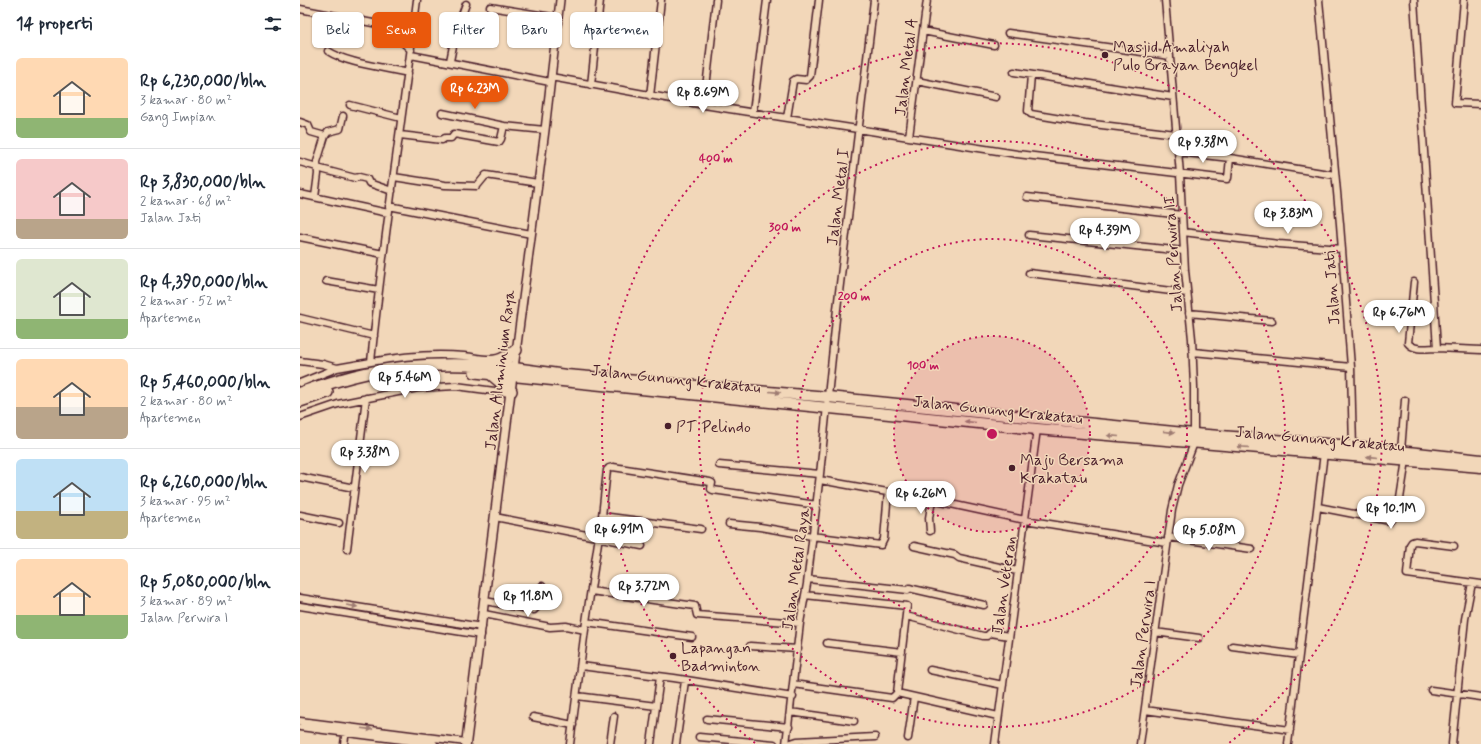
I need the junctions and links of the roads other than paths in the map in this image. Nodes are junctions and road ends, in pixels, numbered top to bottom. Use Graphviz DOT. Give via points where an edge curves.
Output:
graph roads {
  1 [pos="417,0"];
  2 [pos="560,0"];
  3 [pos="600,0"];
  4 [pos="661,0"];
  5 [pos="716,0"];
  6 [pos="767,0"];
  7 [pos="819,0"];
  8 [pos="874,0"];
  9 [pos="927,0"];
  10 [pos="1165,0"];
  11 [pos="1311,0"];
  12 [pos="1319,0"];
  13 [pos="1414,0"];
  14 [pos="1464,0"];
  15 [pos="466,4"];
  16 [pos="490,7"];
  17 [pos="300,9"];
  18 [pos="521,12"];
  19 [pos="559,12"];
  20 [pos="924,31"];
  21 [pos="1008,33"];
  22 [pos="994,45"];
  23 [pos="555,48"];
  24 [pos="328,51"];
  25 [pos="411,52"];
  26 [pos="1170,56"];
  27 [pos="450,61"];
  28 [pos="408,72"];
  29 [pos="1014,72"];
  30 [pos="1031,75"];
  31 [pos="551,79"];
  32 [pos="917,81"];
  33 [pos="591,85"];
  34 [pos="650,96"];
  35 [pos="996,97"];
  36 [pos="1173,97"];
  37 [pos="1481,104"];
  38 [pos="350,105"];
  39 [pos="704,105"];
  40 [pos="753,112"];
  41 [pos="442,113"];
  42 [pos="342,116"];
  43 [pos="402,118"];
  44 [pos="788,118"];
  45 [pos="300,122"];
  46 [pos="504,126"];
  47 [pos="858,128"];
  48 [pos="545,130"];
  49 [pos="1176,134"];
  50 [pos="400,135"];
  51 [pos="325,136"];
  52 [pos="909,137"];
  53 [pos="1178,152"];
  54 [pos="1230,158"];
  55 [pos="300,162"];
  56 [pos="317,167"];
  57 [pos="1180,174"];
  58 [pos="1335,175"];
  59 [pos="394,177"];
  60 [pos="538,183"];
  61 [pos="392,191"];
  62 [pos="300,194"];
  63 [pos="315,197"];
  64 [pos="1027,197"];
  65 [pos="389,206"];
  66 [pos="388,213"];
  67 [pos="1182,215"];
  68 [pos="1183,232"];
  69 [pos="531,234"];
  70 [pos="1029,235"];
  71 [pos="300,237"];
  72 [pos="1342,249"];
  73 [pos="1184,252"];
  74 [pos="383,254"];
  75 [pos="1029,273"];
  76 [pos="326,281"];
  77 [pos="1414,282"];
  78 [pos="379,290"];
  79 [pos="1187,293"];
  80 [pos="1189,314"];
  81 [pos="300,318"];
  82 [pos="1272,321"];
  83 [pos="374,336"];
  84 [pos="516,345"];
  85 [pos="1437,348"];
  86 [pos="1481,350"];
  87 [pos="1192,352"];
  88 [pos="300,361"];
  89 [pos="371,362"];
  90 [pos="1350,367"];
  91 [pos="337,368"];
  92 [pos="493,370"];
  93 [pos="513,372"];
  94 [pos="300,383"];
  95 [pos="510,392"];
  96 [pos="300,393"];
  97 [pos="828,397"];
  98 [pos="366,398"];
  99 [pos="1405,400"];
  100 [pos="300,401"];
  101 [pos="827,408"];
  102 [pos="300,417"];
  103 [pos="1037,429"];
  104 [pos="1194,439"];
  105 [pos="1353,451"];
  106 [pos="1324,453"];
  107 [pos="1404,456"];
  108 [pos="1481,460"];
  109 [pos="719,465"];
  110 [pos="1481,467"];
  111 [pos="300,477"];
  112 [pos="820,477"];
  113 [pos="354,488"];
  114 [pos="888,492"];
  115 [pos="932,500"];
  116 [pos="817,505"];
  117 [pos="1318,507"];
  118 [pos="300,515"];
  119 [pos="602,516"];
  120 [pos="495,517"];
  121 [pos="1025,520"];
  122 [pos="339,523"];
  123 [pos="729,524"];
  124 [pos="701,529"];
  125 [pos="930,531"];
  126 [pos="812,536"];
  127 [pos="599,538"];
  128 [pos="1168,540"];
  129 [pos="642,546"];
  130 [pos="914,546"];
  131 [pos="1454,546"];
  132 [pos="347,549"];
  133 [pos="1252,549"];
  134 [pos="1017,571"];
  135 [pos="808,579"];
  136 [pos="1472,583"];
  137 [pos="1481,584"];
  138 [pos="542,586"];
  139 [pos="591,591"];
  140 [pos="805,595"];
  141 [pos="300,598"];
  142 [pos="321,601"];
  143 [pos="484,601"];
  144 [pos="331,603"];
  145 [pos="984,605"];
  146 [pos="300,606"];
  147 [pos="320,609"];
  148 [pos="330,611"];
  149 [pos="484,614"];
  150 [pos="906,616"];
  151 [pos="444,621"];
  152 [pos="586,622"];
  153 [pos="800,623"];
  154 [pos="443,629"];
  155 [pos="585,630"];
  156 [pos="482,631"];
  157 [pos="1155,632"];
  158 [pos="1009,636"];
  159 [pos="692,637"];
  160 [pos="1199,638"];
  161 [pos="827,643"];
  162 [pos="750,646"];
  163 [pos="1232,646"];
  164 [pos="798,649"];
  165 [pos="902,652"];
  166 [pos="1299,655"];
  167 [pos="581,666"];
  168 [pos="930,670"];
  169 [pos="660,677"];
  170 [pos="685,681"];
  171 [pos="793,684"];
  172 [pos="1003,685"];
  173 [pos="1431,690"];
  174 [pos="897,693"];
  175 [pos="1457,694"];
  176 [pos="577,696"];
  177 [pos="793,697"];
  178 [pos="914,697"];
  179 [pos="1481,697"];
  180 [pos="656,706"];
  181 [pos="1145,710"];
  182 [pos="790,712"];
  183 [pos="614,716"];
  184 [pos="998,716"];
  185 [pos="533,717"];
  186 [pos="707,719"];
  187 [pos="300,721"];
  188 [pos="854,721"];
  189 [pos="573,725"];
  190 [pos="789,726"];
  191 [pos="300,727"];
  192 [pos="346,730"];
  193 [pos="1290,730"];
  194 [pos="698,737"];
  195 [pos="875,737"];
  196 [pos="908,738"];
  197 [pos="466,743"];
  198 [pos="344,744"];
  199 [pos="434,744"];
  200 [pos="570,744"];
  201 [pos="610,744"];
  202 [pos="651,744"];
  203 [pos="676,744"];
  204 [pos="774,744"];
  205 [pos="787,744"];
  206 [pos="995,744"];
  207 [pos="1140,744"];
  208 [pos="1288,744"];
  209 [pos="1452,744"];
  1 -- 25 [label="street"];
  2 -- 19 [label="street, Jalan Aluminium Raya"];
  3 -- 33 [label="street"];
  4 -- 34 [label="street"];
  5 -- 39 [label="street"];
  6 -- 40 [label="street"];
  7 -- 44 [label="street" via="810,76 806,80 793,81"];
  8 -- 47 [label="street, Jalan Metal I"];
  9 -- 20 [label="street, Jalan Metal A"];
  10 -- 26 [label="street, Jalan Perwira II"];
  11 -- 12 [label="street"];
  12 -- 58 [label="street, Jalan Jati"];
  13 -- 85 [label="street"];
  14 -- 37 [label="street" via="1455,103"];
  15 -- 27 [label="street" via="456,31"];
  16 -- 18 [label="street"];
  17 -- 25 [label="street" via="378,24 388,29"];
  20 -- 22 [label="street"];
  20 -- 32 [label="street, Jalan Metal A"];
  21 -- 26 [label="street"];
  23 -- 31 [label="street, Jalan Aluminium Raya"];
  24 -- 28 [label="street" via="349,60"];
  25 -- 27 [label="street"];
  25 -- 28 [label="street"];
  26 -- 36 [label="street, Jalan Perwira II"];
  27 -- 31 [label="street"];
  28 -- 43 [label="street"];
  29 -- 30 [label="street"];
  30 -- 36 [label="street"];
  30 -- 49 [label="street" via="1029,114"];
  31 -- 33 [label="street"];
  31 -- 48 [label="street, Jalan Aluminium Raya"];
  32 -- 35 [label="street"];
  32 -- 52 [label="street, Jalan Metal A"];
  33 -- 34 [label="street"];
  34 -- 39 [label="street"];
  36 -- 49 [label="street, Jalan Perwira II"];
  38 -- 43 [label="street"];
  39 -- 40 [label="street"];
  40 -- 44 [label="street"];
  41 -- 46 [label="street"];
  42 -- 51 [label="street" via="340,129 328,132"];
  43 -- 50 [label="street"];
  44 -- 47 [label="street"];
  45 -- 51 [label="street" via="308,125 311,132"];
  46 -- 48 [label="street"];
  46 -- 50 [label="street" via="499,142 455,134 443,140"];
  47 -- 52 [label="street"];
  47 -- 97 [label="street, Jalan Metal I"];
  48 -- 60 [label="street, Jalan Aluminium Raya"];
  49 -- 53 [label="street, Jalan Perwira II"];
  50 -- 59 [label="street"];
  51 -- 56 [label="street"];
  52 -- 57 [label="street" via="1015,154"];
  53 -- 54 [label="street"];
  53 -- 57 [label="street, Jalan Perwira II"];
  54 -- 57 [label="street" via="1227,180"];
  54 -- 58 [label="street"];
  55 -- 56 [label="street"];
  56 -- 61 [label="street" via="367,179 369,183"];
  56 -- 63 [label="street"];
  57 -- 67 [label="street, Jalan Perwira II"];
  58 -- 72 [label="street, Jalan Jati"];
  59 -- 60 [label="street" via="445,185 477,186 486,175"];
  59 -- 61 [label="street"];
  60 -- 69 [label="street, Jalan Aluminium Raya"];
  61 -- 65 [label="street"];
  62 -- 63 [label="street"];
  63 -- 66 [label="street"];
  64 -- 67 [label="street"];
  65 -- 66 [label="street"];
  65 -- 69 [label="street"];
  66 -- 74 [label="street"];
  67 -- 68 [label="street, Jalan Perwira II"];
  68 -- 72 [label="street"];
  68 -- 73 [label="street, Jalan Perwira II"];
  69 -- 84 [label="street, Jalan Aluminium Raya"];
  70 -- 73 [label="street"];
  71 -- 74 [label="street"];
  72 -- 90 [label="street, Jalan Jati"];
  73 -- 79 [label="street, Jalan Perwira II"];
  74 -- 78 [label="street"];
  75 -- 79 [label="street"];
  76 -- 78 [label="street"];
  77 -- 85 [label="street" via="1408,343 1418,348"];
  78 -- 83 [label="street"];
  79 -- 80 [label="street, Jalan Perwira II"];
  80 -- 82 [label="street"];
  80 -- 87 [label="street, Jalan Perwira II"];
  81 -- 83 [label="street"];
  83 -- 89 [label="street"];
  84 -- 89 [label="street" via="501,357 494,359 442,354 395,357"];
  84 -- 92 [label="highway" via="504,361"];
  84 -- 93 [label="street, Jalan Aluminium Raya"];
  85 -- 86 [label="street"];
  87 -- 90 [label="street"];
  87 -- 104 [label="street, Jalan Perwira II"];
  88 -- 91 [label="street"];
  89 -- 91 [label="street"];
  90 -- 105 [label="street, Jalan Jati"];
  91 -- 94 [label="street"];
  92 -- 93 [label="highway"];
  92 -- 95 [label="highway"];
  92 -- 96 [label="highway" via="453,365 393,369 355,376"];
  92 -- 100 [label="highway" via="395,375 353,384"];
  93 -- 95 [label="main road, Jalan Aluminium Raya"];
  93 -- 97 [label="highway, Jalan Gunung Krakatau, one-way" via="566,374"];
  93 -- 101 [label="highway, Jalan Gunung Krakatau"];
  95 -- 98 [label="street" via="442,386"];
  95 -- 120 [label="main road, Jalan Aluminium Raya"];
  97 -- 101 [label="street, Jalan Metal Raya"];
  97 -- 104 [label="highway, Jalan Gunung Krakatau, one-way"];
  98 -- 102 [label="street"];
  98 -- 113 [label="street"];
  99 -- 107 [label="street"];
  103 -- 101 [label="highway, Jalan Gunung Krakatau, one-way"];
  101 -- 112 [label="street, Jalan Metal Raya"];
  104 -- 103 [label="highway, Jalan Gunung Krakatau, one-way"];
  103 -- 121 [label="street, Jalan Veteran"];
  104 -- 105 [label="highway, Jalan Gunung Krakatau"];
  106 -- 104 [label="highway, Jalan Gunung Krakatau, one-way"];
  104 -- 128 [label="street, Jalan Perwira I" via="1178,485"];
  105 -- 106 [label="highway, Jalan Gunung Krakatau"];
  105 -- 107 [label="highway, Jalan Gunung Krakatau"];
  106 -- 117 [label="street"];
  107 -- 108 [label="highway, Jalan Gunung Krakatau"];
  107 -- 110 [label="highway, Jalan Gunung Krakatau"];
  107 -- 117 [label="street" via="1399,505 1390,521"];
  109 -- 112 [label="street"];
  111 -- 113 [label="street"];
  112 -- 114 [label="street"];
  112 -- 116 [label="street, Jalan Metal Raya"];
  113 -- 132 [label="street"];
  114 -- 115 [label="street"];
  114 -- 126 [label="street" via="884,539 880,545"];
  115 -- 121 [label="street"];
  115 -- 125 [label="street"];
  116 -- 119 [label="street" via="713,490 710,482 611,467 607,470"];
  116 -- 126 [label="street, Jalan Metal Raya"];
  117 -- 166 [label="street"];
  118 -- 122 [label="street"];
  119 -- 124 [label="street"];
  119 -- 127 [label="street"];
  120 -- 127 [label="street"];
  120 -- 143 [label="main road, Jalan Aluminium Raya"];
  121 -- 128 [label="street"];
  121 -- 134 [label="street, Jalan Veteran"];
  123 -- 126 [label="street"];
  126 -- 135 [label="street, Jalan Metal Raya"];
  127 -- 129 [label="street"];
  127 -- 139 [label="street"];
  128 -- 133 [label="street"];
  128 -- 157 [label="street, Jalan Perwira I"];
  130 -- 134 [label="street"];
  131 -- 136 [label="street" via="1412,542 1407,574"];
  134 -- 158 [label="street, Jalan Veteran"];
  135 -- 140 [label="street, Jalan Metal Raya"];
  135 -- 145 [label="street" via="859,586 908,590 910,588"];
  136 -- 137 [label="street"];
  136 -- 175 [label="street" via="1465,619"];
  138 -- 143 [label="street" via="538,606 534,610"];
  139 -- 152 [label="street"];
  139 -- 153 [label="street" via="695,606 697,615"];
  140 -- 150 [label="street" via="907,606"];
  140 -- 153 [label="street, Jalan Metal Raya"];
  141 -- 142 [label="street"];
  142 -- 144 [label="street"];
  142 -- 147 [label="street"];
  143 -- 149 [label="main road, Jalan Aluminium Raya"];
  144 -- 148 [label="street"];
  144 -- 151 [label="street, one-way"];
  146 -- 147 [label="street"];
  147 -- 148 [label="street"];
  148 -- 154 [label="street"];
  149 -- 155 [label="street" via="550,627 566,626"];
  149 -- 156 [label="main road, Jalan Aluminium Raya"];
  150 -- 158 [label="street" via="983,636 990,633"];
  150 -- 165 [label="street"];
  151 -- 154 [label="street"];
  151 -- 156 [label="street"];
  152 -- 155 [label="street"];
  152 -- 159 [label="street"];
  153 -- 164 [label="street, Jalan Metal Raya"];
  154 -- 156 [label="street"];
  155 -- 167 [label="street"];
  156 -- 197 [label="main road, Jalan Aluminium Raya"];
  157 -- 160 [label="street"];
  157 -- 181 [label="street, Jalan Perwira I"];
  158 -- 172 [label="street, Jalan Veteran"];
  161 -- 165 [label="street"];
  162 -- 164 [label="street"];
  163 -- 166 [label="street"];
  164 -- 171 [label="street, Jalan Metal Raya"];
  165 -- 174 [label="street"];
  166 -- 193 [label="street"];
  167 -- 169 [label="street"];
  167 -- 176 [label="street"];
  168 -- 172 [label="street"];
  169 -- 170 [label="street"];
  169 -- 180 [label="street"];
  170 -- 177 [label="street"];
  170 -- 203 [label="street"];
  171 -- 174 [label="street" via="892,698"];
  171 -- 177 [label="street, Jalan Metal Raya"];
  172 -- 184 [label="street, Jalan Veteran"];
  173 -- 175 [label="street"];
  174 -- 178 [label="street"];
  175 -- 179 [label="street"];
  175 -- 209 [label="street"];
  176 -- 180 [label="street"];
  176 -- 189 [label="street"];
  177 -- 182 [label="street, Jalan Metal Raya"];
  178 -- 184 [label="street"];
  178 -- 196 [label="street"];
  180 -- 202 [label="street"];
  181 -- 193 [label="street"];
  181 -- 207 [label="street, Jalan Perwira I"];
  182 -- 188 [label="street"];
  182 -- 190 [label="street, Jalan Metal Raya"];
  183 -- 201 [label="street"];
  184 -- 206 [label="street, Jalan Veteran"];
  185 -- 189 [label="street"];
  186 -- 190 [label="street"];
  187 -- 192 [label="street"];
  189 -- 200 [label="street"];
  190 -- 205 [label="street, Jalan Metal Raya"];
  191 -- 192 [label="street"];
  192 -- 197 [label="street, one-way"];
  192 -- 198 [label="street"];
  192 -- 199 [label="street"];
  193 -- 208 [label="street"];
  194 -- 204 [label="street"];
  195 -- 205 [label="street" via="797,741"];
}
